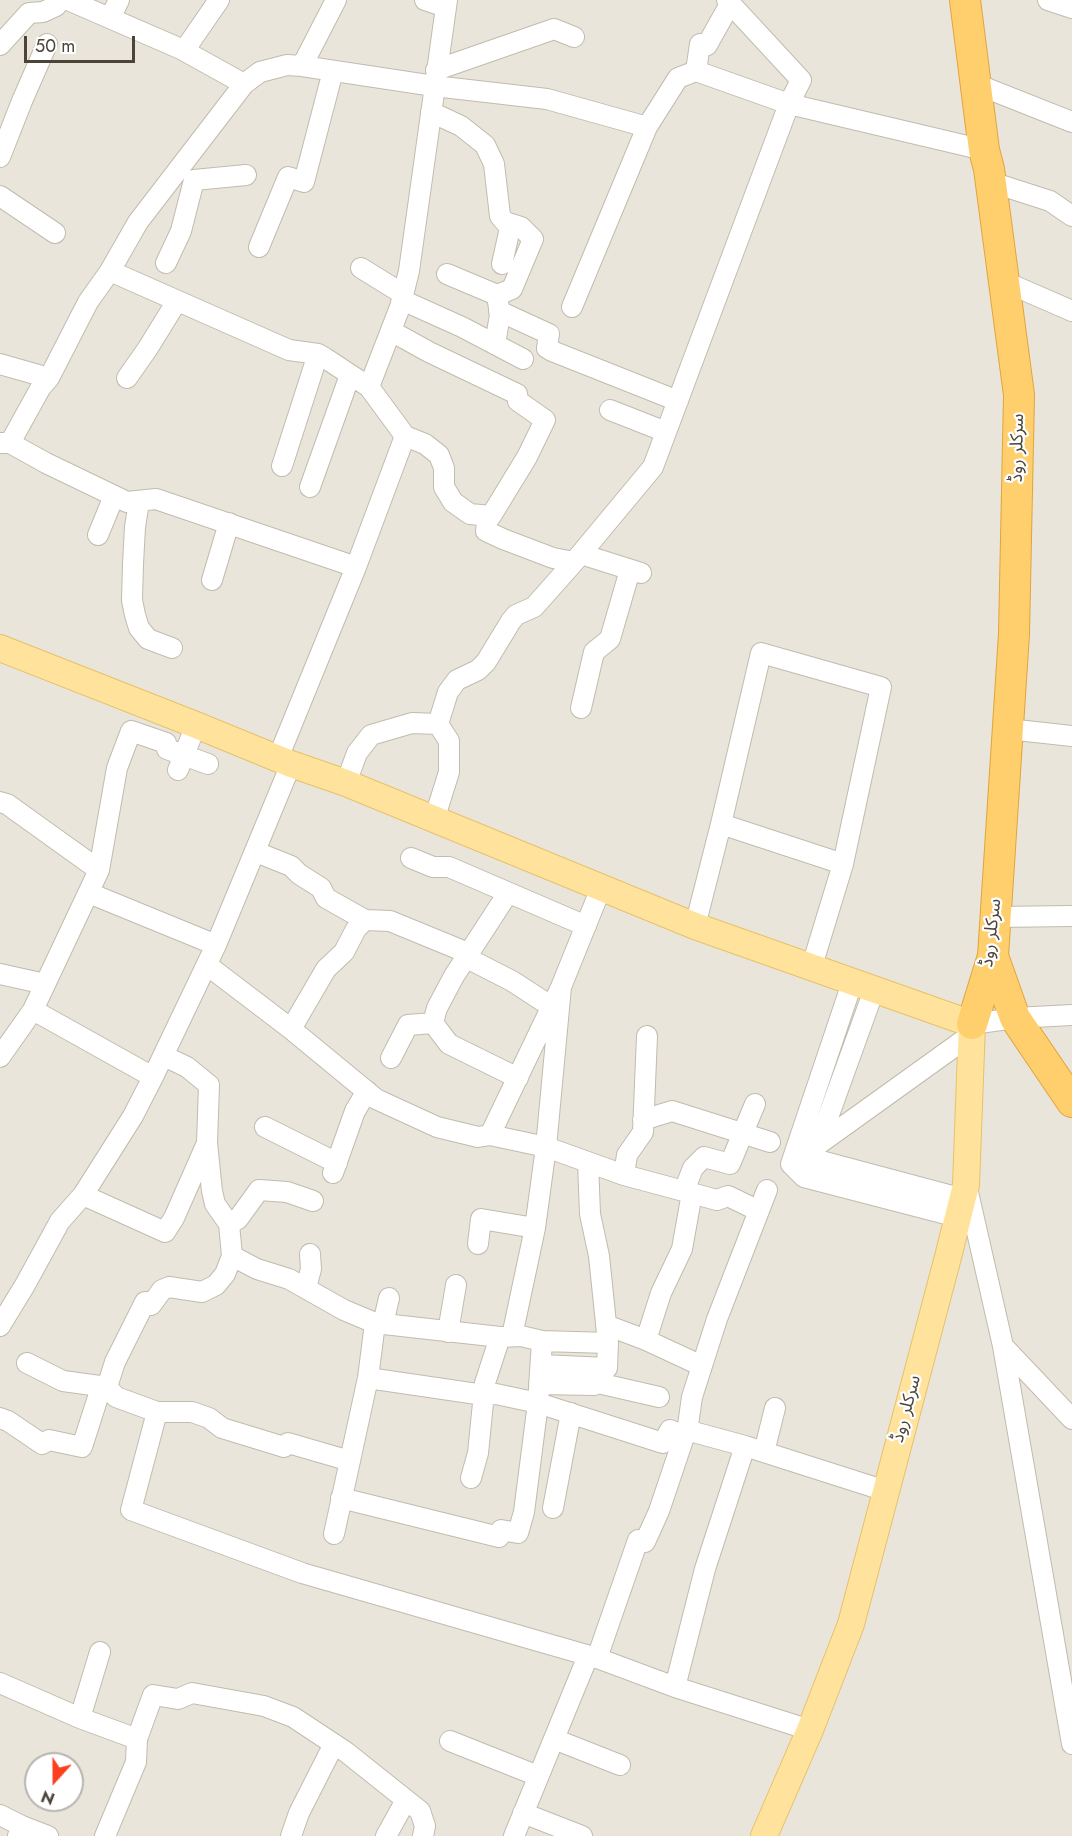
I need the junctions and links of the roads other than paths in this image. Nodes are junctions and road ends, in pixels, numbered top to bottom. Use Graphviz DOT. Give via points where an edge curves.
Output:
graph roads {
  1 [pos="59,0"];
  2 [pos="68,0"];
  3 [pos="119,0"];
  4 [pos="219,0"];
  5 [pos="336,0"];
  6 [pos="425,0"];
  7 [pos="965,0"];
  8 [pos="1048,0"];
  9 [pos="728,2"];
  10 [pos="446,4"];
  11 [pos="1072,8"];
  12 [pos="110,18"];
  13 [pos="574,37"];
  14 [pos="48,44"];
  15 [pos="0,45"];
  16 [pos="187,52"];
  17 [pos="302,66"];
  18 [pos="333,71"];
  19 [pos="696,71"];
  20 [pos="435,78"];
  21 [pos="244,84"];
  22 [pos="976,84"];
  23 [pos="789,104"];
  24 [pos="431,112"];
  25 [pos="1072,122"];
  26 [pos="647,127"];
  27 [pos="984,150"];
  28 [pos="0,157"];
  29 [pos="177,171"];
  30 [pos="246,176"];
  31 [pos="194,180"];
  32 [pos="991,182"];
  33 [pos="0,196"];
  34 [pos="1072,216"];
  35 [pos="505,222"];
  36 [pos="55,232"];
  37 [pos="259,247"];
  38 [pos="166,263"];
  39 [pos="502,264"];
  40 [pos="361,268"];
  41 [pos="110,271"];
  42 [pos="447,274"];
  43 [pos="1003,281"];
  44 [pos="402,297"];
  45 [pos="177,301"];
  46 [pos="498,303"];
  47 [pos="572,307"];
  48 [pos="1072,311"];
  49 [pos="391,331"];
  50 [pos="495,344"];
  51 [pos="318,354"];
  52 [pos="523,359"];
  53 [pos="0,364"];
  54 [pos="350,375"];
  55 [pos="49,378"];
  56 [pos="127,378"];
  57 [pos="369,387"];
  58 [pos="678,401"];
  59 [pos="610,410"];
  60 [pos="666,432"];
  61 [pos="405,436"];
  62 [pos="5,443"];
  63 [pos="282,466"];
  64 [pos="310,487"];
  65 [pos="114,496"];
  66 [pos="139,502"];
  67 [pos="491,516"];
  68 [pos="229,524"];
  69 [pos="98,534"];
  70 [pos="577,558"];
  71 [pos="356,567"];
  72 [pos="212,580"];
  73 [pos="0,648"];
  74 [pos="172,648"];
  75 [pos="153,708"];
  76 [pos="581,708"];
  77 [pos="438,724"];
  78 [pos="196,725"];
  79 [pos="1008,729"];
  80 [pos="143,735"];
  81 [pos="1072,736"];
  82 [pos="284,761"];
  83 [pos="181,762"];
  84 [pos="208,764"];
  85 [pos="346,783"];
  86 [pos="0,802"];
  87 [pos="434,820"];
  88 [pos="721,824"];
  89 [pos="256,852"];
  90 [pos="411,858"];
  91 [pos="843,864"];
  92 [pos="99,870"];
  93 [pos="601,888"];
  94 [pos="89,893"];
  95 [pos="508,893"];
  96 [pos="1072,916"];
  97 [pos="995,917"];
  98 [pos="365,920"];
  99 [pos="586,926"];
  100 [pos="695,926"];
  101 [pos="216,945"];
  102 [pos="467,955"];
  103 [pos="993,956"];
  104 [pos="207,965"];
  105 [pos="811,969"];
  106 [pos="0,974"];
  107 [pos="45,984"];
  108 [pos="561,987"];
  109 [pos="863,987"];
  110 [pos="552,1007"];
  111 [pos="33,1010"];
  112 [pos="1072,1015"];
  113 [pos="1015,1018"];
  114 [pos="433,1023"];
  115 [pos="291,1029"];
  116 [pos="972,1029"];
  117 [pos="647,1036"];
  118 [pos="164,1056"];
  119 [pos="0,1057"];
  120 [pos="391,1058"];
  121 [pos="153,1077"];
  122 [pos="518,1078"];
  123 [pos="367,1091"];
  124 [pos="1072,1102"];
  125 [pos="755,1104"];
  126 [pos="643,1120"];
  127 [pos="266,1127"];
  128 [pos="744,1134"];
  129 [pos="490,1136"];
  130 [pos="770,1142"];
  131 [pos="207,1143"];
  132 [pos="546,1147"];
  133 [pos="804,1155"];
  134 [pos="588,1162"];
  135 [pos="624,1175"];
  136 [pos="767,1190"];
  137 [pos="688,1192"];
  138 [pos="83,1194"];
  139 [pos="962,1200"];
  140 [pos="313,1201"];
  141 [pos="759,1210"];
  142 [pos="229,1224"];
  143 [pos="535,1228"];
  144 [pos="478,1244"];
  145 [pos="310,1254"];
  146 [pos="232,1256"];
  147 [pos="456,1285"];
  148 [pos="306,1288"];
  149 [pos="389,1298"];
  150 [pos="379,1323"];
  151 [pos="0,1326"];
  152 [pos="448,1332"];
  153 [pos="607,1334"];
  154 [pos="506,1336"];
  155 [pos="646,1340"];
  156 [pos="542,1341"];
  157 [pos="1003,1346"];
  158 [pos="27,1363"];
  159 [pos="702,1366"];
  160 [pos="368,1378"];
  161 [pos="540,1384"];
  162 [pos="107,1387"];
  163 [pos="484,1395"];
  164 [pos="659,1397"];
  165 [pos="775,1408"];
  166 [pos="157,1412"];
  167 [pos="572,1413"];
  168 [pos="0,1418"];
  169 [pos="1072,1419"];
  170 [pos="685,1433"];
  171 [pos="754,1449"];
  172 [pos="350,1461"];
  173 [pos="471,1478"];
  174 [pos="886,1491"];
  175 [pos="341,1498"];
  176 [pos="552,1508"];
  177 [pos="334,1534"];
  178 [pos="100,1652"];
  179 [pos="593,1657"];
  180 [pos="0,1683"];
  181 [pos="675,1686"];
  182 [pos="80,1718"];
  183 [pos="810,1730"];
  184 [pos="1071,1733"];
  185 [pos="137,1739"];
  186 [pos="554,1739"];
  187 [pos="450,1741"];
  188 [pos="334,1744"];
  189 [pos="620,1765"];
  190 [pos="538,1776"];
  191 [pos="406,1800"];
  192 [pos="523,1813"];
  193 [pos="0,1815"];
  194 [pos="20,1831"];
  195 [pos="48,1836"];
  196 [pos="105,1836"];
  197 [pos="291,1836"];
  198 [pos="386,1836"];
  199 [pos="423,1836"];
  200 [pos="514,1836"];
  201 [pos="582,1836"];
  202 [pos="764,1836"];
  1 -- 15 [label="street" via="43,12 29,13"];
  2 -- 12 [label="street"];
  3 -- 12 [label="street"];
  4 -- 16 [label="street"];
  5 -- 17 [label="street"];
  6 -- 10 [label="street"];
  7 -- 22 [label="highway, سرکلر روڈ"];
  8 -- 11 [label="street"];
  9 -- 19 [label="street" via="707,45 700,44"];
  9 -- 23 [label="street" via="801,80"];
  10 -- 20 [label="street"];
  12 -- 16 [label="street"];
  13 -- 20 [label="street" via="554,29"];
  14 -- 28 [label="street"];
  16 -- 21 [label="street"];
  17 -- 18 [label="street"];
  17 -- 21 [label="street" via="287,65 260,72"];
  18 -- 20 [label="street"];
  18 -- 37 [label="street" via="304,182 288,177"];
  19 -- 23 [label="street"];
  19 -- 26 [label="street" via="678,78"];
  20 -- 24 [label="street"];
  20 -- 26 [label="street" via="547,99"];
  21 -- 29 [label="street"];
  22 -- 25 [label="street"];
  22 -- 27 [label="highway, سرکلر روڈ"];
  23 -- 27 [label="street"];
  23 -- 58 [label="street"];
  24 -- 35 [label="street" via="461,126 485,145 494,164 500,216"];
  24 -- 44 [label="street"];
  26 -- 47 [label="street"];
  27 -- 32 [label="highway, سرکلر روڈ"];
  29 -- 31 [label="street"];
  29 -- 41 [label="street" via="138,222"];
  30 -- 31 [label="street"];
  31 -- 38 [label="street" via="181,231"];
  32 -- 34 [label="street" via="1050,201"];
  32 -- 43 [label="highway, سرکلر روڈ"];
  33 -- 36 [label="street"];
  35 -- 39 [label="street" via="510,228"];
  35 -- 46 [label="street" via="521,227 533,239 512,289"];
  40 -- 44 [label="street"];
  41 -- 45 [label="street"];
  41 -- 55 [label="street" via="88,302"];
  42 -- 46 [label="street"];
  43 -- 48 [label="street"];
  43 -- 79 [label="highway, سرکلر روڈ" via="1019,395"];
  44 -- 49 [label="street"];
  44 -- 50 [label="street"];
  45 -- 51 [label="street" via="289,350"];
  45 -- 56 [label="street"];
  46 -- 50 [label="street"];
  46 -- 58 [label="street" via="549,334 547,348 552,351"];
  49 -- 57 [label="street"];
  49 -- 67 [label="street" via="517,394 518,401 545,420"];
  50 -- 52 [label="street"];
  51 -- 54 [label="street"];
  51 -- 63 [label="street"];
  53 -- 55 [label="street"];
  54 -- 57 [label="street"];
  54 -- 64 [label="street"];
  55 -- 62 [label="street"];
  57 -- 61 [label="street"];
  58 -- 60 [label="street"];
  59 -- 60 [label="street"];
  60 -- 70 [label="street" via="653,466"];
  61 -- 67 [label="street" via="440,455 444,487 453,502 470,514"];
  61 -- 71 [label="street"];
  62 -- 65 [label="street"];
  65 -- 66 [label="street"];
  65 -- 69 [label="street"];
  66 -- 68 [label="street" via="156,499"];
  66 -- 74 [label="street" via="133,564 135,615 148,639"];
  67 -- 70 [label="street" via="486,531 503,540 553,558"];
  68 -- 71 [label="street"];
  68 -- 72 [label="street"];
  70 -- 76 [label="street" via="636,572 610,639 594,652"];
  70 -- 77 [label="street" via="534,607 516,615 486,662 457,680 448,692"];
  71 -- 82 [label="street"];
  73 -- 75 [label="main road"];
  75 -- 78 [label="main road"];
  75 -- 80 [label="street"];
  77 -- 85 [label="street" via="412,723 371,735 357,753"];
  77 -- 87 [label="street" via="448,741 449,772"];
  78 -- 82 [label="main road"];
  78 -- 83 [label="street"];
  79 -- 81 [label="street"];
  79 -- 97 [label="highway, سرکلر روڈ"];
  80 -- 83 [label="street" via="166,743"];
  80 -- 92 [label="street" via="130,730 117,768"];
  82 -- 85 [label="main road"];
  82 -- 89 [label="street"];
  83 -- 84 [label="street"];
  85 -- 87 [label="main road"];
  86 -- 92 [label="street"];
  87 -- 93 [label="main road"];
  88 -- 91 [label="street"];
  88 -- 91 [label="street" via="761,653 881,687"];
  88 -- 100 [label="street"];
  89 -- 98 [label="street" via="291,866 321,888 326,898"];
  89 -- 101 [label="street"];
  90 -- 95 [label="street" via="432,867 449,867"];
  91 -- 105 [label="street"];
  92 -- 94 [label="street"];
  93 -- 99 [label="street"];
  93 -- 100 [label="main road"];
  94 -- 101 [label="street"];
  94 -- 107 [label="street"];
  95 -- 99 [label="street"];
  95 -- 102 [label="street"];
  96 -- 97 [label="street"];
  97 -- 103 [label="highway, سرکلر روڈ"];
  98 -- 102 [label="street" via="390,921"];
  98 -- 115 [label="street" via="344,952 326,969"];
  99 -- 108 [label="street"];
  100 -- 105 [label="main road"];
  101 -- 104 [label="street"];
  102 -- 110 [label="street"];
  102 -- 114 [label="street" via="436,1008"];
  103 -- 113 [label="highway"];
  103 -- 116 [label="highway, سرکلر روڈ"];
  104 -- 115 [label="street"];
  104 -- 118 [label="street"];
  105 -- 109 [label="main road"];
  106 -- 107 [label="street"];
  107 -- 111 [label="street"];
  108 -- 110 [label="street"];
  108 -- 132 [label="street"];
  109 -- 116 [label="main road"];
  109 -- 133 [label="street"];
  109 -- 133 [label="street"];
  110 -- 122 [label="street"];
  111 -- 119 [label="street"];
  111 -- 121 [label="street"];
  112 -- 113 [label="street"];
  113 -- 116 [label="street"];
  113 -- 124 [label="highway"];
  114 -- 120 [label="street" via="408,1025"];
  114 -- 122 [label="street" via="449,1044"];
  115 -- 123 [label="street"];
  116 -- 133 [label="street"];
  116 -- 139 [label="main road, سرکلر روڈ"];
  117 -- 126 [label="street"];
  118 -- 121 [label="street"];
  118 -- 131 [label="street" via="188,1066 209,1085"];
  121 -- 138 [label="street"];
  122 -- 129 [label="street"];
  123 -- 127 [label="street" via="355,1112 335,1168"];
  123 -- 129 [label="street" via="437,1127"];
  125 -- 128 [label="street"];
  126 -- 128 [label="street" via="672,1111"];
  126 -- 135 [label="street" via="643,1132 627,1155"];
  128 -- 130 [label="street"];
  128 -- 137 [label="street" via="730,1164 704,1157 693,1168"];
  129 -- 132 [label="street"];
  131 -- 138 [label="street" via="165,1232"];
  131 -- 142 [label="street" via="214,1203"];
  132 -- 134 [label="street"];
  132 -- 143 [label="street"];
  133 -- 139 [label="street"];
  134 -- 135 [label="street"];
  134 -- 153 [label="street" via="590,1214 600,1256"];
  135 -- 137 [label="street"];
  136 -- 141 [label="street"];
  137 -- 141 [label="street" via="717,1200 728,1196"];
  137 -- 155 [label="street" via="682,1250 661,1293"];
  138 -- 151 [label="street" via="60,1221"];
  139 -- 157 [label="street"];
  139 -- 174 [label="main road, سرکلر روڈ"];
  140 -- 142 [label="street" via="287,1192 259,1190 238,1220"];
  141 -- 159 [label="street"];
  142 -- 146 [label="street"];
  143 -- 144 [label="street" via="481,1220"];
  143 -- 154 [label="street"];
  145 -- 148 [label="street"];
  146 -- 148 [label="street"];
  146 -- 162 [label="street" via="216,1285 202,1292 169,1287 151,1305 145,1302"];
  147 -- 152 [label="street"];
  148 -- 150 [label="street" via="344,1310"];
  149 -- 150 [label="street"];
  150 -- 152 [label="street"];
  150 -- 160 [label="street"];
  152 -- 154 [label="street"];
  153 -- 155 [label="street"];
  153 -- 156 [label="street"];
  153 -- 161 [label="street" via="608,1368"];
  154 -- 156 [label="street"];
  154 -- 163 [label="street"];
  155 -- 159 [label="street"];
  156 -- 161 [label="street"];
  157 -- 169 [label="street"];
  157 -- 184 [label="street"];
  158 -- 162 [label="street" via="63,1381"];
  159 -- 170 [label="street"];
  160 -- 163 [label="street"];
  160 -- 172 [label="street"];
  161 -- 163 [label="street"];
  161 -- 164 [label="street" via="598,1383"];
  161 -- 167 [label="street"];
  161 -- 175 [label="street" via="518,1533 501,1530 499,1537"];
  162 -- 166 [label="street" via="116,1397"];
  162 -- 168 [label="street" via="99,1394 81,1447 49,1440 42,1444"];
  163 -- 173 [label="street" via="478,1453"];
  165 -- 171 [label="street"];
  166 -- 172 [label="street" via="192,1412 222,1428"];
  166 -- 179 [label="street" via="131,1510 302,1573"];
  167 -- 170 [label="street" via="663,1443 670,1430"];
  167 -- 176 [label="street"];
  170 -- 171 [label="street"];
  170 -- 179 [label="street" via="659,1511 645,1542 638,1540"];
  171 -- 174 [label="street"];
  171 -- 181 [label="street" via="705,1569"];
  172 -- 175 [label="street"];
  174 -- 183 [label="main road, سرکلر روڈ" via="851,1624"];
  175 -- 177 [label="street"];
  178 -- 182 [label="street"];
  179 -- 181 [label="street"];
  179 -- 186 [label="street"];
  180 -- 182 [label="street"];
  181 -- 183 [label="street"];
  182 -- 185 [label="street"];
  183 -- 202 [label="main road, سرکلر روڈ"];
  185 -- 188 [label="street" via="153,1695 178,1700 192,1693 264,1706 293,1717"];
  185 -- 196 [label="street" via="136,1762"];
  186 -- 189 [label="street"];
  186 -- 190 [label="street"];
  187 -- 190 [label="street"];
  188 -- 191 [label="street"];
  188 -- 197 [label="street"];
  190 -- 192 [label="street"];
  191 -- 198 [label="street"];
  191 -- 199 [label="street" via="420,1811 425,1826"];
  192 -- 200 [label="street"];
  192 -- 201 [label="street"];
  193 -- 194 [label="street"];
  194 -- 195 [label="street"];
}
